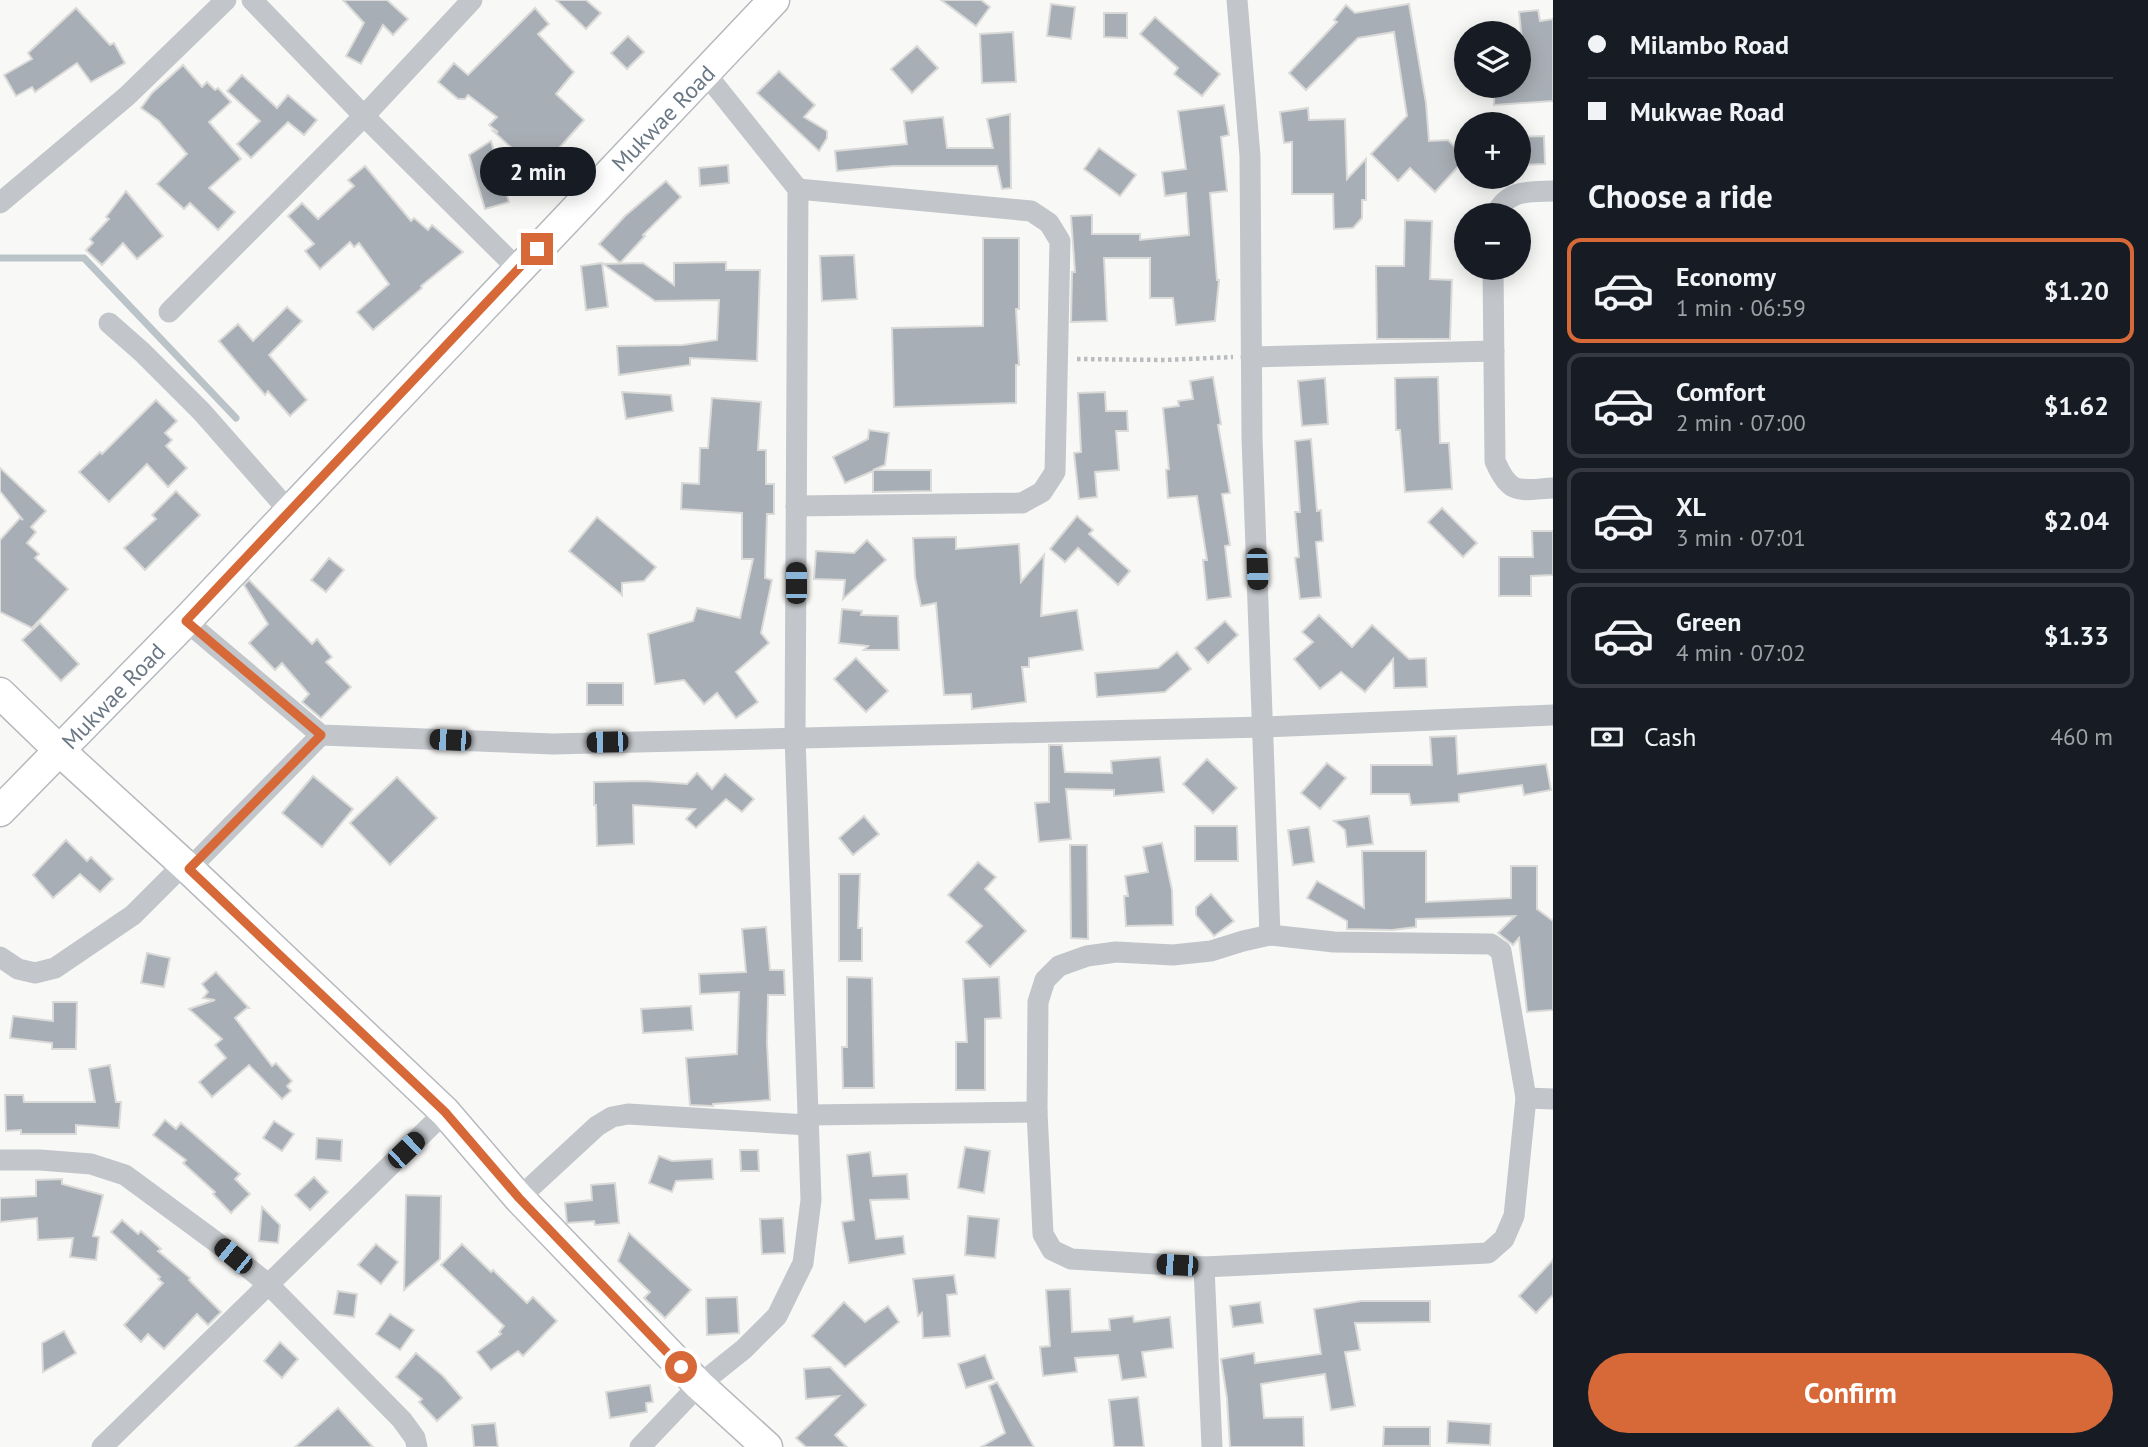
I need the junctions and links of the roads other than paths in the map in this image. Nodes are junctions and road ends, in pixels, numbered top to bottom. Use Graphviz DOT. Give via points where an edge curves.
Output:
graph roads {
  1 [pos="226,0"];
  2 [pos="252,0"];
  3 [pos="472,0"];
  4 [pos="774,0"];
  5 [pos="1237,0"];
  6 [pos="706,74"];
  7 [pos="364,116"];
  8 [pos="798,189"];
  9 [pos="1553,191"];
  10 [pos="0,203"];
  11 [pos="1502,203"];
  12 [pos="518,269"];
  13 [pos="1493,280"];
  14 [pos="169,312"];
  15 [pos="109,323"];
  16 [pos="1494,351"];
  17 [pos="1251,356"];
  18 [pos="1553,488"];
  19 [pos="796,506"];
  20 [pos="289,511"];
  21 [pos="186,621"];
  22 [pos="0,693"];
  23 [pos="1553,715"];
  24 [pos="1263,727"];
  25 [pos="321,735"];
  26 [pos="795,737"];
  27 [pos="60,751"];
  28 [pos="0,811"];
  29 [pos="186,867"];
  30 [pos="1270,935"];
  31 [pos="0,957"];
  32 [pos="1526,1098"];
  33 [pos="1553,1099"];
  34 [pos="445,1112"];
  35 [pos="1037,1112"];
  36 [pos="808,1120"];
  37 [pos="0,1160"];
  38 [pos="519,1198"];
  39 [pos="1204,1267"];
  40 [pos="268,1284"];
  41 [pos="699,1385"];
  42 [pos="102,1447"];
  43 [pos="417,1447"];
  44 [pos="640,1447"];
  45 [pos="767,1447"];
  46 [pos="1212,1447"];
  1 -- 10 [label="street" via="127,96"];
  2 -- 7 [label="street"];
  3 -- 7 [label="street"];
  4 -- 6 [label="street, Mukwae Road"];
  5 -- 17 [label="street" via="1250,156"];
  6 -- 8 [label="street"];
  6 -- 12 [label="street, Mukwae Road"];
  7 -- 12 [label="street"];
  7 -- 14 [label="street"];
  8 -- 19 [label="street"];
  8 -- 19 [label="street" via="1031,211 1049,223 1059,240 1055,472 1042,492 1022,503"];
  9 -- 11 [label="street" via="1520,192"];
  12 -- 20 [label="street, Mukwae Road"];
  13 -- 16 [label="street"];
  15 -- 20 [label="street" via="202,412"];
  16 -- 17 [label="street"];
  16 -- 18 [label="street" via="1496,461 1504,482 1520,490"];
  17 -- 24 [label="street"];
  19 -- 26 [label="street"];
  20 -- 21 [label="street, Mukwae Road"];
  21 -- 25 [label="street"];
  21 -- 27 [label="street, Mukwae Road"];
  22 -- 27 [label="street"];
  23 -- 24 [label="street"];
  24 -- 26 [label="street"];
  24 -- 30 [label="street"];
  25 -- 26 [label="street" via="553,744"];
  25 -- 29 [label="street"];
  26 -- 36 [label="street"];
  27 -- 28 [label="street, Mukwae Road"];
  27 -- 29 [label="street"];
  29 -- 31 [label="street" via="133,915 55,968 35,973"];
  29 -- 34 [label="street"];
  30 -- 32 [label="street" via="1334,942 1491,944 1501,951"];
  30 -- 35 [label="street" via="1211,951 1173,955 1116,952 1059,966 1045,980 1038,1002"];
  32 -- 33 [label="street"];
  32 -- 39 [label="street" via="1514,1216 1504,1239 1488,1253"];
  34 -- 38 [label="street"];
  34 -- 40 [label="street"];
  35 -- 36 [label="street"];
  35 -- 39 [label="street" via="1042,1234 1052,1250 1071,1259"];
  36 -- 38 [label="street" via="612,1117"];
  36 -- 41 [label="street" via="811,1200 803,1263 777,1316"];
  37 -- 40 [label="street" via="91,1164 125,1175"];
  38 -- 41 [label="street"];
  39 -- 46 [label="street"];
  40 -- 42 [label="street"];
  40 -- 43 [label="street" via="402,1420"];
  41 -- 44 [label="street"];
  41 -- 45 [label="street"];
}
